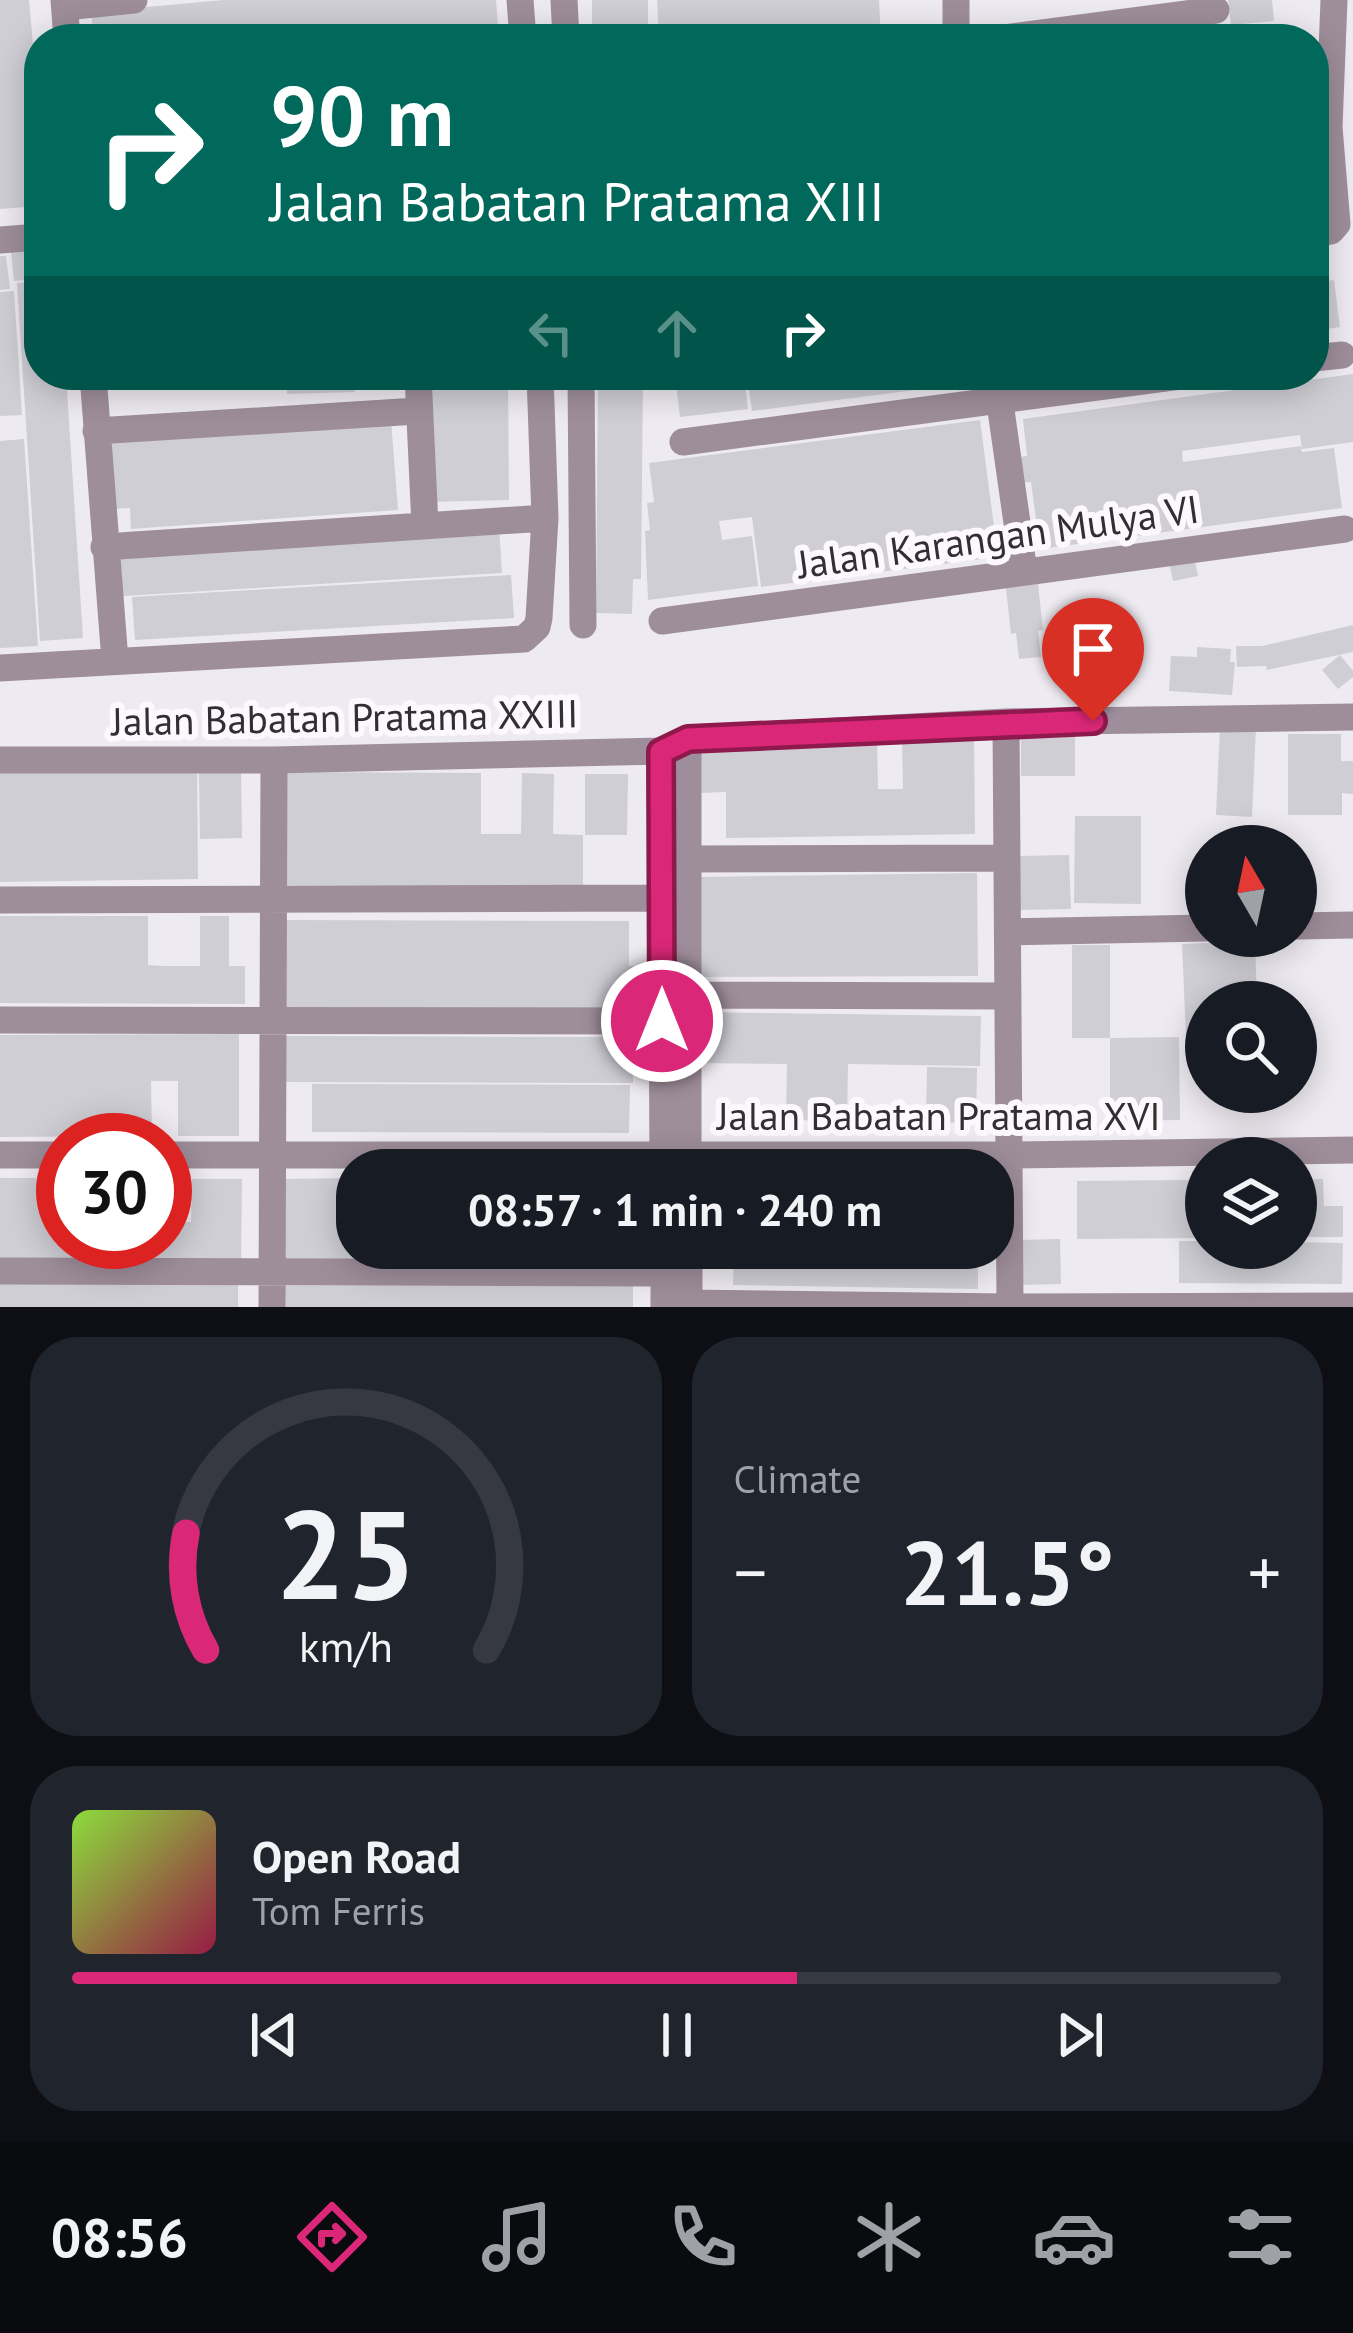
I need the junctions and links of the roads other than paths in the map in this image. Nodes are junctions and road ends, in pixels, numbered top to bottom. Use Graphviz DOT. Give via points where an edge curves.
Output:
graph roads {
  1 [pos="134,0"];
  2 [pos="1334,0"];
  3 [pos="64,3"];
  4 [pos="1216,5"];
  5 [pos="1092,24"];
  6 [pos="1329,49"];
  7 [pos="94,390"];
  8 [pos="418,390"];
  9 [pos="541,390"];
  10 [pos="581,390"];
  11 [pos="981,390"];
  12 [pos="998,390"];
  13 [pos="417,411"];
  14 [pos="96,431"];
  15 [pos="683,442"];
  16 [pos="545,518"];
  17 [pos="424,526"];
  18 [pos="1345,529"];
  19 [pos="104,547"];
  20 [pos="1024,572"];
  21 [pos="662,621"];
  22 [pos="583,625"];
  23 [pos="116,661"];
  24 [pos="0,668"];
  25 [pos="1353,717"];
  26 [pos="1006,722"];
  27 [pos="688,739"];
  28 [pos="661,752"];
  29 [pos="0,760"];
  30 [pos="274,760"];
  31 [pos="1007,858"];
  32 [pos="688,859"];
  33 [pos="662,898"];
  34 [pos="0,899"];
  35 [pos="273,899"];
  36 [pos="1353,925"];
  37 [pos="1317,926"];
  38 [pos="1185,928"];
  39 [pos="1008,932"];
  40 [pos="688,994"];
  41 [pos="1008,997"];
  42 [pos="0,1020"];
  43 [pos="273,1021"];
  44 [pos="662,1021"];
  45 [pos="675,1149"];
  46 [pos="677,1149"];
  47 [pos="1009,1149"];
  48 [pos="1353,1150"];
  49 [pos="0,1155"];
  50 [pos="36,1155"];
  51 [pos="192,1155"];
  52 [pos="273,1155"];
  53 [pos="1014,1155"];
  54 [pos="336,1156"];
  55 [pos="370,1269"];
  56 [pos="667,1269"];
  57 [pos="685,1269"];
  58 [pos="1010,1269"];
  59 [pos="0,1271"];
  60 [pos="272,1272"];
  61 [pos="680,1306"];
  62 [pos="1353,1306"];
  63 [pos="272,1307"];
  64 [pos="1011,1307"];
  1 -- 3 [label="street"];
  2 -- 6 [label="street"];
  4 -- 5 [label="street"];
  7 -- 14 [label="street"];
  8 -- 13 [label="street"];
  9 -- 16 [label="street"];
  10 -- 22 [label="street"];
  11 -- 15 [label="street"];
  12 -- 20 [label="street"];
  13 -- 14 [label="street"];
  13 -- 17 [label="street"];
  14 -- 19 [label="street"];
  16 -- 17 [label="street"];
  16 -- 23 [label="street" via="539,618 532,634 515,640"];
  17 -- 19 [label="street"];
  18 -- 20 [label="street, Jalan Karangan Mulya VI"];
  19 -- 23 [label="street"];
  20 -- 21 [label="street, Jalan Karangan Mulya VI"];
  23 -- 24 [label="street"];
  25 -- 26 [label="street"];
  26 -- 27 [label="street"];
  26 -- 31 [label="street"];
  27 -- 28 [label="street, Jalan Babatan Pratama XXIII"];
  27 -- 32 [label="street"];
  28 -- 30 [label="street, Jalan Babatan Pratama XXIII"];
  28 -- 33 [label="street"];
  29 -- 30 [label="street, Jalan Babatan Pratama XXIII"];
  30 -- 35 [label="street"];
  31 -- 32 [label="street"];
  31 -- 39 [label="street"];
  32 -- 40 [label="street"];
  33 -- 35 [label="street"];
  33 -- 44 [label="street"];
  34 -- 35 [label="street"];
  35 -- 43 [label="street"];
  36 -- 37 [label="street"];
  38 -- 39 [label="street"];
  39 -- 41 [label="street"];
  40 -- 41 [label="street"];
  40 -- 46 [label="street"];
  41 -- 47 [label="street"];
  42 -- 43 [label="street"];
  43 -- 44 [label="street"];
  43 -- 52 [label="street"];
  44 -- 45 [label="street"];
  48 -- 53 [label="street, Jalan Babatan Pratama XVI"];
  49 -- 50 [label="street"];
  51 -- 52 [label="street, Jalan Babatan Pratama XVI"];
  52 -- 54 [label="street, Jalan Babatan Pratama XVI"];
  52 -- 60 [label="street"];
  55 -- 60 [label="street"];
  56 -- 61 [label="street"];
  57 -- 61 [label="street"];
  58 -- 64 [label="street"];
  59 -- 60 [label="street"];
  60 -- 63 [label="street"];
  61 -- 64 [label="street"];
  62 -- 64 [label="street"];
}
